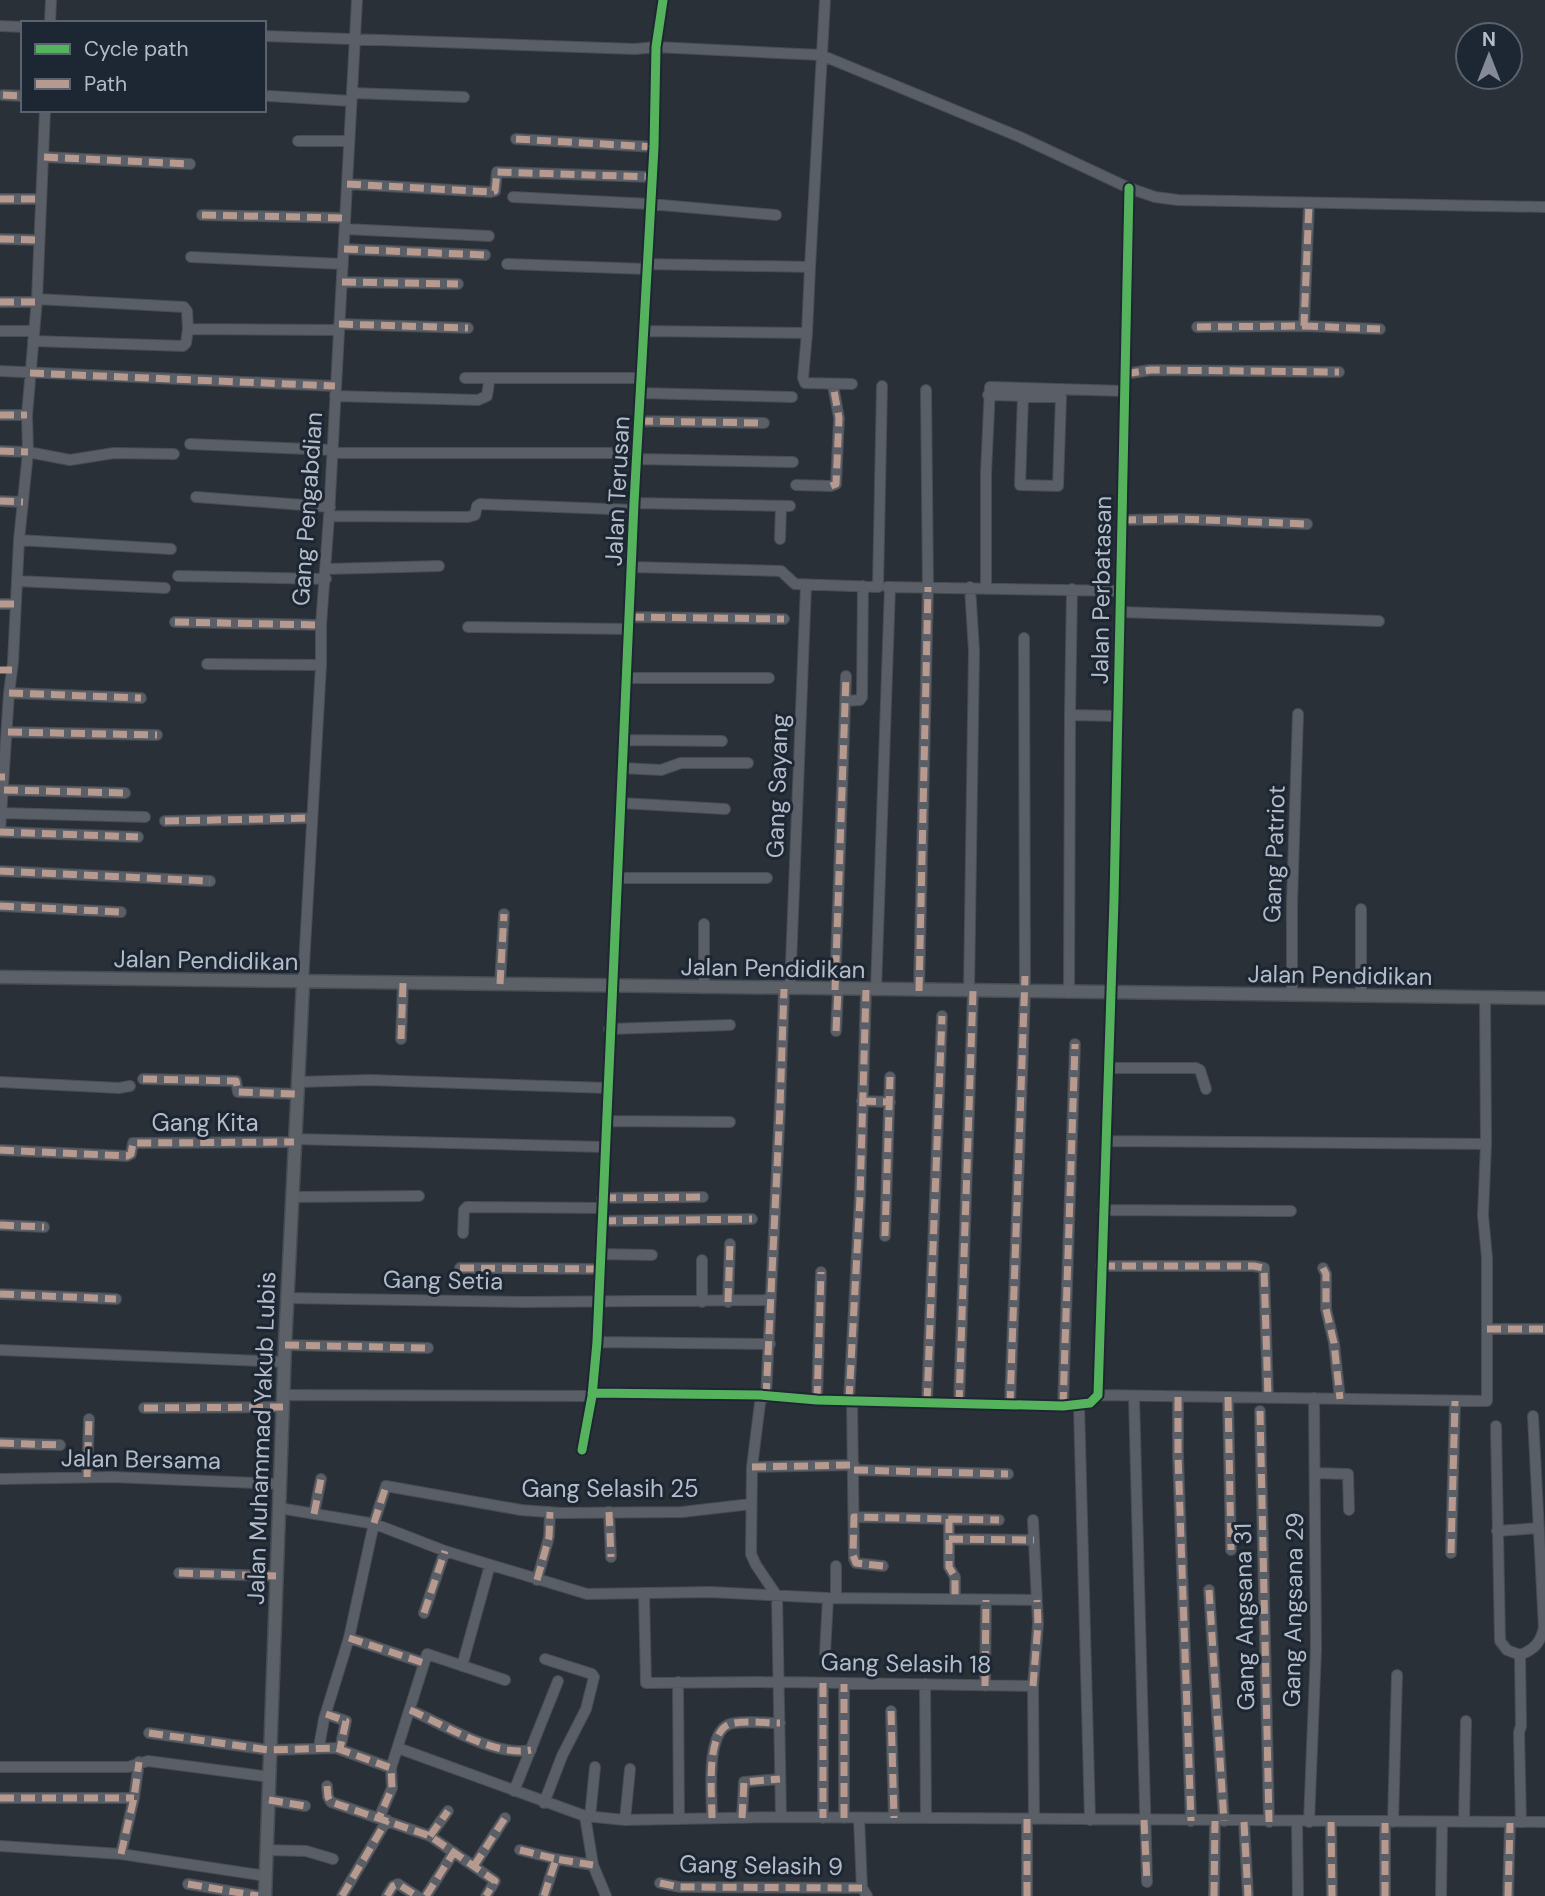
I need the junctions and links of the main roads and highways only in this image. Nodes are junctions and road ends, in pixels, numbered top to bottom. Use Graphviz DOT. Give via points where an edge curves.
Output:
graph roads {
  1 [pos="0,977"];
  2 [pos="303,983"];
  3 [pos="1545,998"];
  4 [pos="265,1896"];
  1 -- 2 [label="main road, Jalan Pendidikan"];
  2 -- 3 [label="main road, Jalan Pendidikan"];
  2 -- 4 [label="main road, Jalan Muhammad Yakub Lubis"];
}
